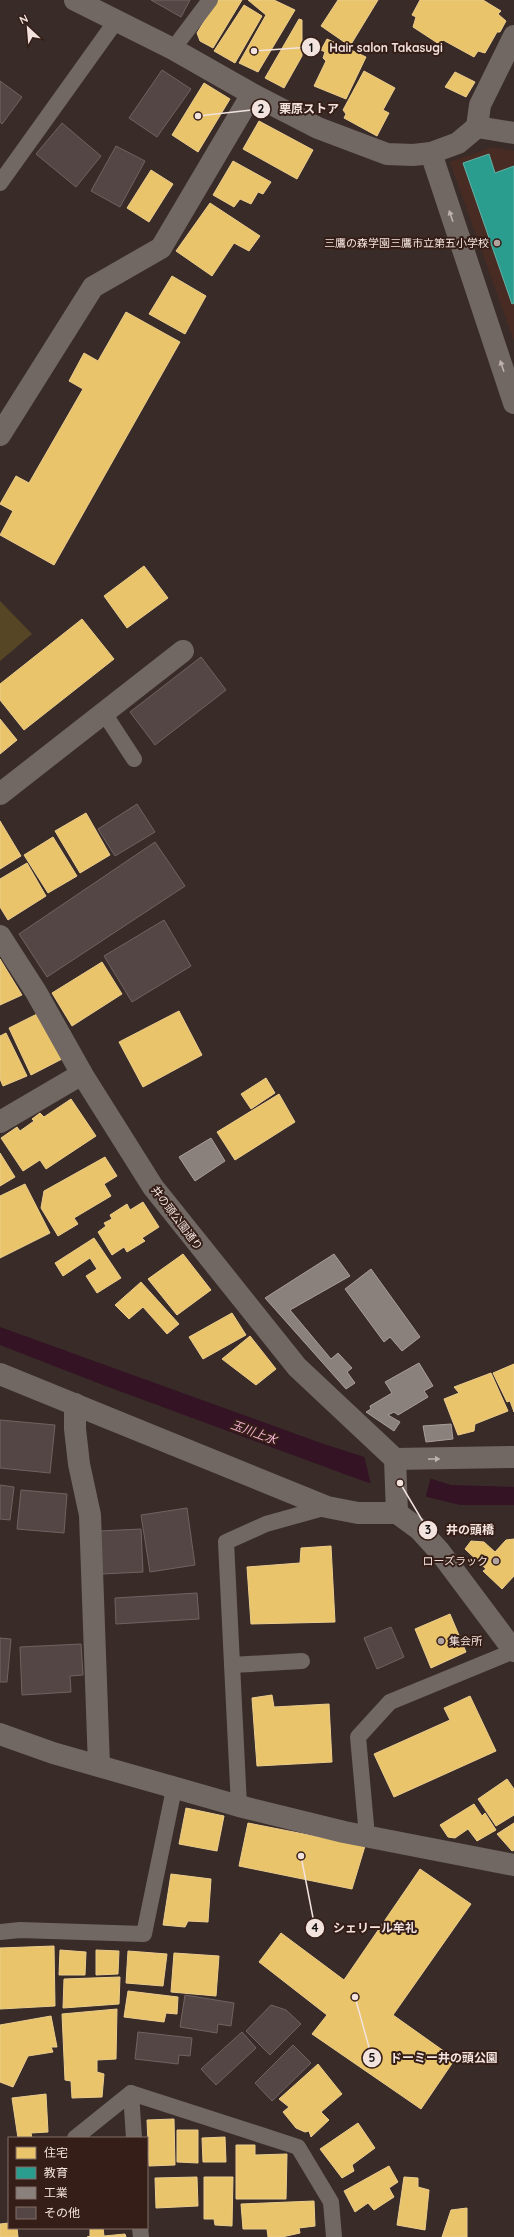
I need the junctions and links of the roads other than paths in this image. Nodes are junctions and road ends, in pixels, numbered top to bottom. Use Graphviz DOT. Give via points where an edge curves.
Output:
graph roads {
  1 [pos="75,0"];
  2 [pos="210,0"];
  3 [pos="116,21"];
  4 [pos="514,36"];
  5 [pos="173,49"];
  6 [pos="252,94"];
  7 [pos="477,127"];
  8 [pos="514,133"];
  9 [pos="430,153"];
  10 [pos="0,183"];
  11 [pos="514,403"];
  12 [pos="0,435"];
  13 [pos="183,651"];
  14 [pos="104,713"];
  15 [pos="134,759"];
  16 [pos="0,794"];
  17 [pos="0,936"];
  18 [pos="82,1074"];
  19 [pos="0,1122"];
  20 [pos="0,1374"];
  21 [pos="74,1404"];
  22 [pos="514,1457"];
  23 [pos="396,1463"];
  24 [pos="327,1507"];
  25 [pos="398,1509"];
  26 [pos="514,1651"];
  27 [pos="302,1661"];
  28 [pos="232,1665"];
  29 [pos="0,1734"];
  30 [pos="99,1766"];
  31 [pos="174,1789"];
  32 [pos="239,1806"];
  33 [pos="367,1836"];
  34 [pos="514,1865"];
  35 [pos="0,1932"];
  36 [pos="131,2094"];
  37 [pos="76,2137"];
  38 [pos="134,2137"];
  39 [pos="334,2237"];
  1 -- 3 [label="street"];
  2 -- 5 [label="lane"];
  3 -- 5 [label="street"];
  3 -- 10 [label="lane"];
  4 -- 7 [label="street" via="480,104"];
  5 -- 6 [label="street"];
  6 -- 9 [label="street" via="335,136 387,154"];
  6 -- 12 [label="street" via="161,248 93,287"];
  7 -- 8 [label="street"];
  7 -- 9 [label="street" via="458,143"];
  11 -- 9 [label="street, one-way"];
  13 -- 14 [label="street"];
  14 -- 15 [label="lane"];
  14 -- 16 [label="street"];
  17 -- 18 [label="street, 井の頭公園通り" via="36,992"];
  18 -- 19 [label="street"];
  18 -- 23 [label="street, 井の頭公園通り" via="153,1187 287,1355"];
  20 -- 21 [label="street"];
  21 -- 24 [label="street"];
  21 -- 30 [label="street" via="79,1464 90,1515"];
  23 -- 22 [label="street, one-way"];
  23 -- 25 [label="street"];
  24 -- 25 [label="street" via="358,1513"];
  24 -- 28 [label="lane" via="266,1524 226,1542"];
  25 -- 26 [label="street" via="440,1552"];
  26 -- 33 [label="lane" via="390,1702 358,1737"];
  27 -- 28 [label="lane"];
  28 -- 32 [label="lane"];
  29 -- 30 [label="street"];
  30 -- 31 [label="street"];
  31 -- 32 [label="street"];
  31 -- 35 [label="lane" via="144,1934 20,1930"];
  32 -- 33 [label="street"];
  33 -- 34 [label="street"];
  36 -- 37 [label="lane"];
  36 -- 38 [label="lane"];
  36 -- 39 [label="lane" via="298,2147 331,2202"];
}
